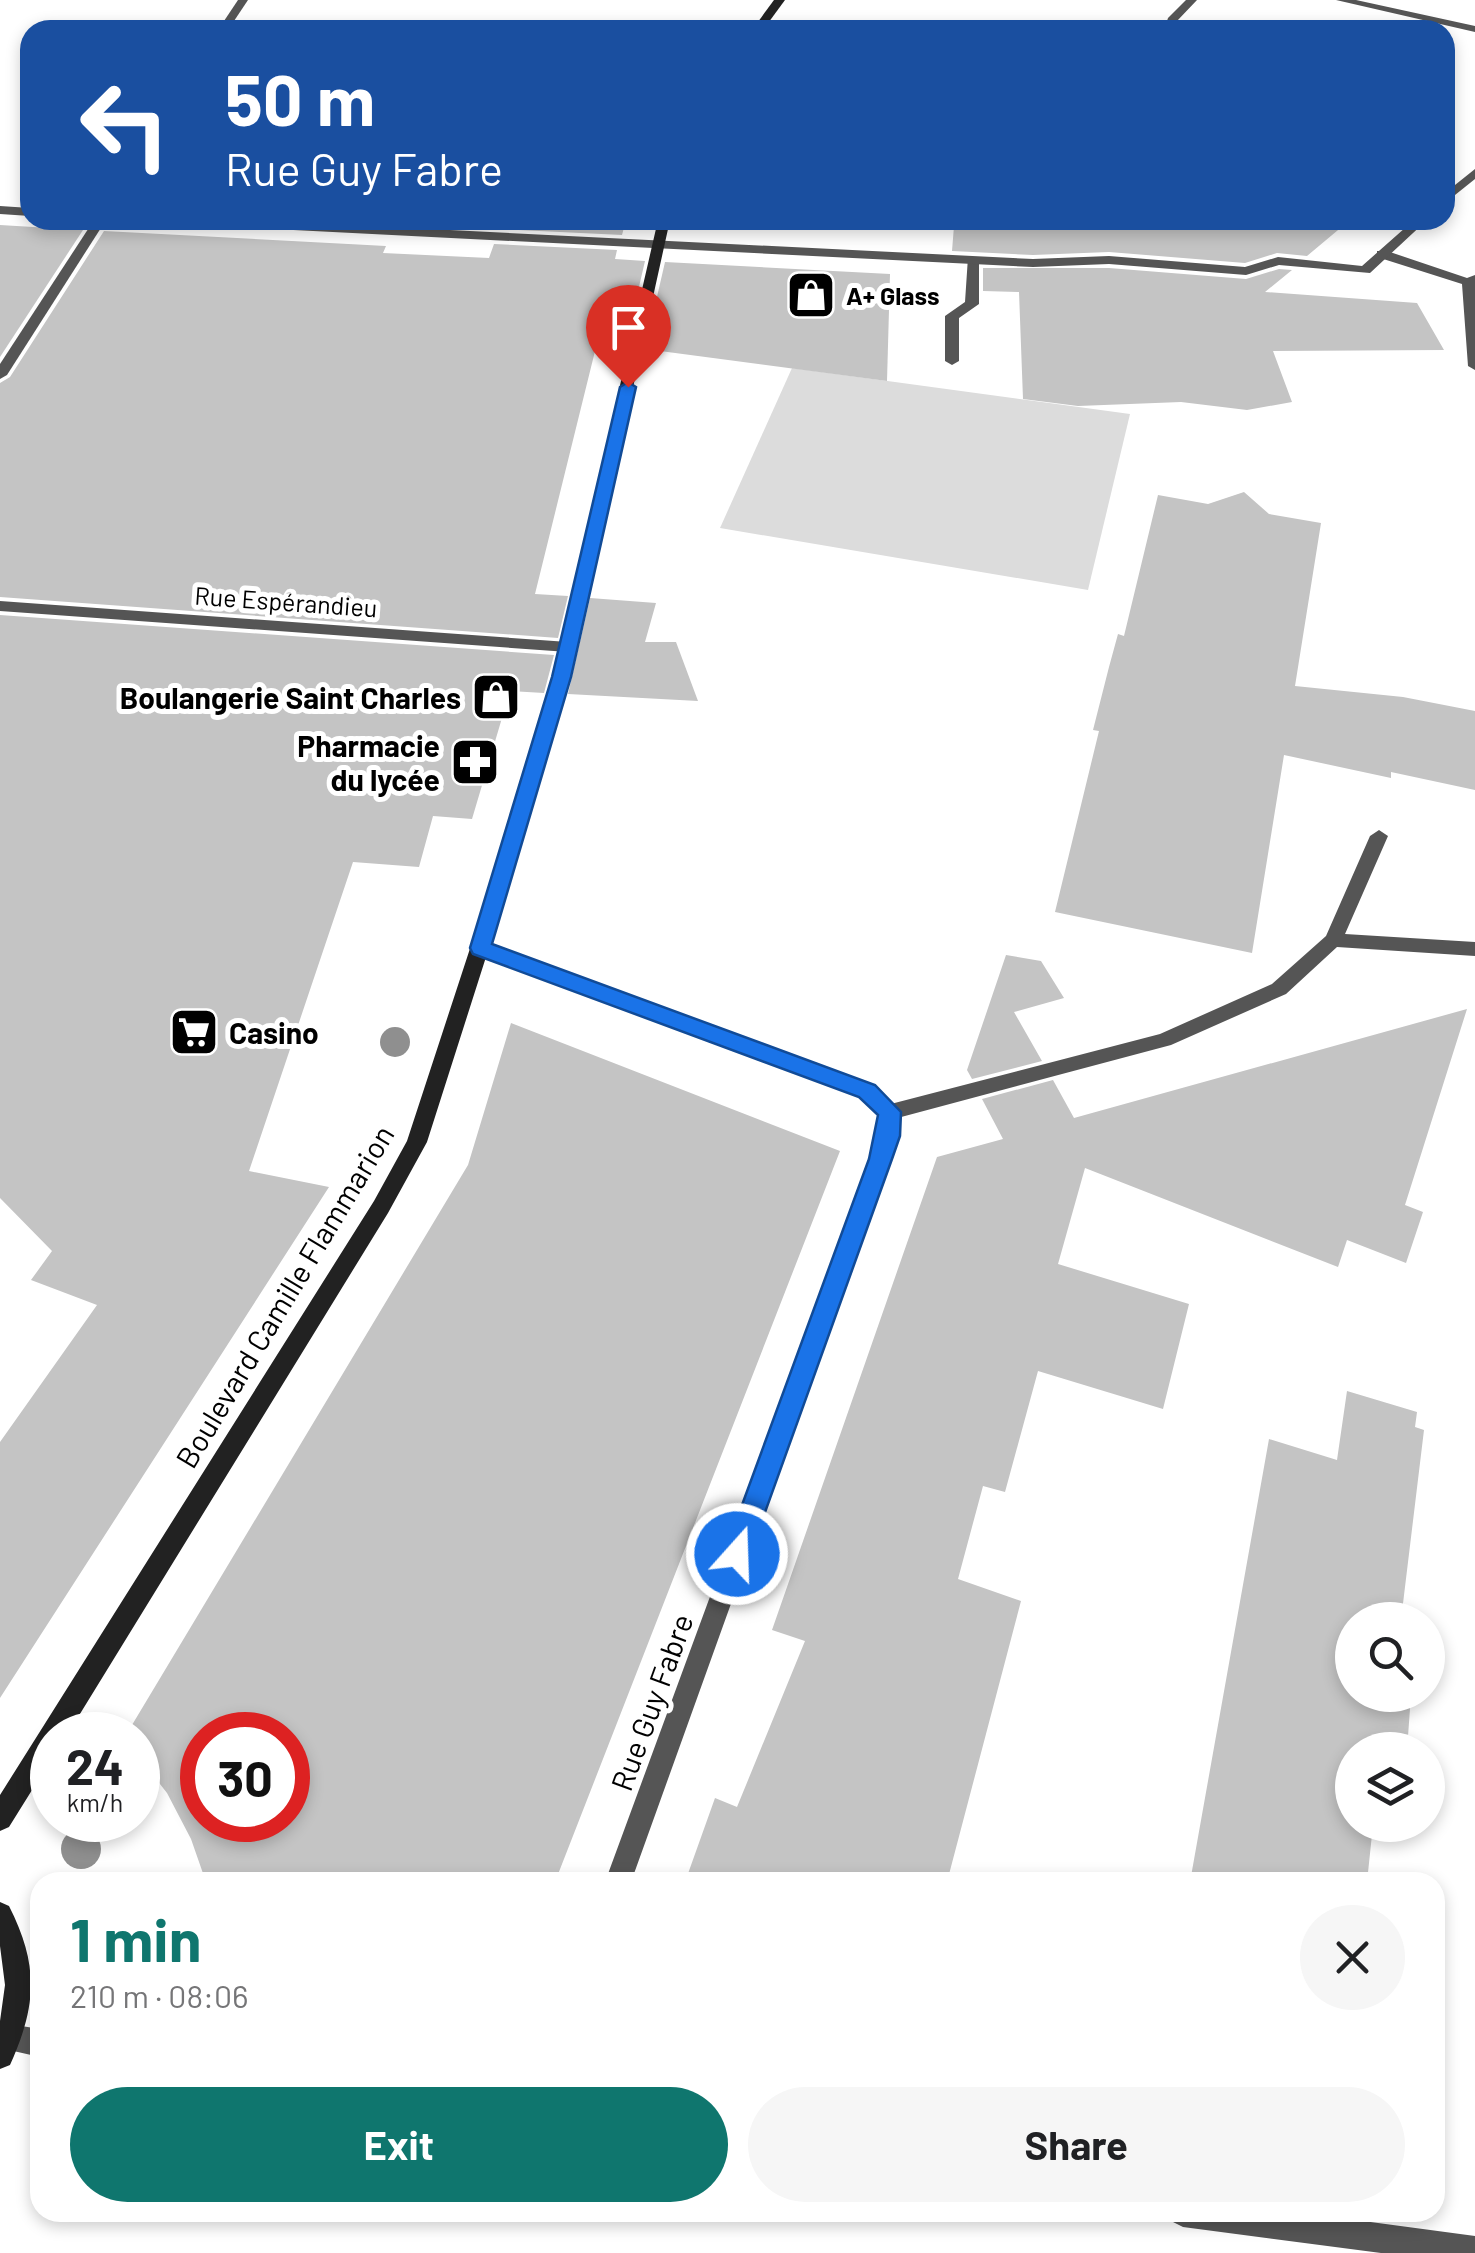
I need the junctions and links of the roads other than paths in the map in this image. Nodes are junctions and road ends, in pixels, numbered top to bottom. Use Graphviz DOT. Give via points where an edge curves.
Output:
graph roads {
  1 [pos="780,0"];
  2 [pos="1192,0"];
  3 [pos="1341,0"];
  4 [pos="765,20"];
  5 [pos="1172,20"];
  6 [pos="1433,20"];
  7 [pos="1475,173"];
  8 [pos="1455,190"];
  9 [pos="94,230"];
  10 [pos="359,230"];
  11 [pos="662,230"];
  12 [pos="1410,230"];
  13 [pos="659,246"];
  14 [pos="1382,254"];
  15 [pos="974,260"];
  16 [pos="1471,281"];
  17 [pos="952,360"];
  18 [pos="1475,366"];
  19 [pos="0,375"];
  20 [pos="0,606"];
  21 [pos="568,647"];
  22 [pos="1379,836"];
  23 [pos="1334,940"];
  24 [pos="480,948"];
  25 [pos="1475,949"];
  26 [pos="890,1112"];
  27 [pos="68,1712"];
  28 [pos="30,1772"];
  29 [pos="0,1818"];
  30 [pos="622,1872"];
  31 [pos="0,1915"];
  32 [pos="30,2044"];
  33 [pos="5,2047"];
  34 [pos="1258,2222"];
  35 [pos="1475,2251"];
  1 -- 4 [label="street"];
  2 -- 5 [label="street"];
  3 -- 6 [label="street"];
  7 -- 8 [label="street"];
  9 -- 19 [label="street"];
  10 -- 13 [label="street"];
  11 -- 13 [label="street, Boulevard Camille Flammarion"];
  12 -- 14 [label="street"];
  13 -- 15 [label="street"];
  13 -- 21 [label="street, Boulevard Camille Flammarion"];
  14 -- 15 [label="street" via="1365,270 1278,260 1246,272 1109,260"];
  14 -- 16 [label="street"];
  15 -- 17 [label="street" via="972,304 952,316"];
  16 -- 18 [label="street"];
  20 -- 21 [label="street, Rue Espérandieu"];
  21 -- 24 [label="street, Boulevard Camille Flammarion"];
  22 -- 23 [label="street"];
  23 -- 25 [label="street"];
  23 -- 26 [label="street" via="1279,988 1164,1040"];
  24 -- 26 [label="street" via="867,1091"];
  24 -- 27 [label="street, Boulevard Camille Flammarion" via="417,1142"];
  26 -- 30 [label="street, Rue Guy Fabre" via="870,1189"];
  28 -- 29 [label="street, Boulevard Camille Flammarion"];
  31 -- 33 [label="street" via="14,1940 21,1987"];
  32 -- 33 [label="street"];
  34 -- 35 [label="street"];
}
